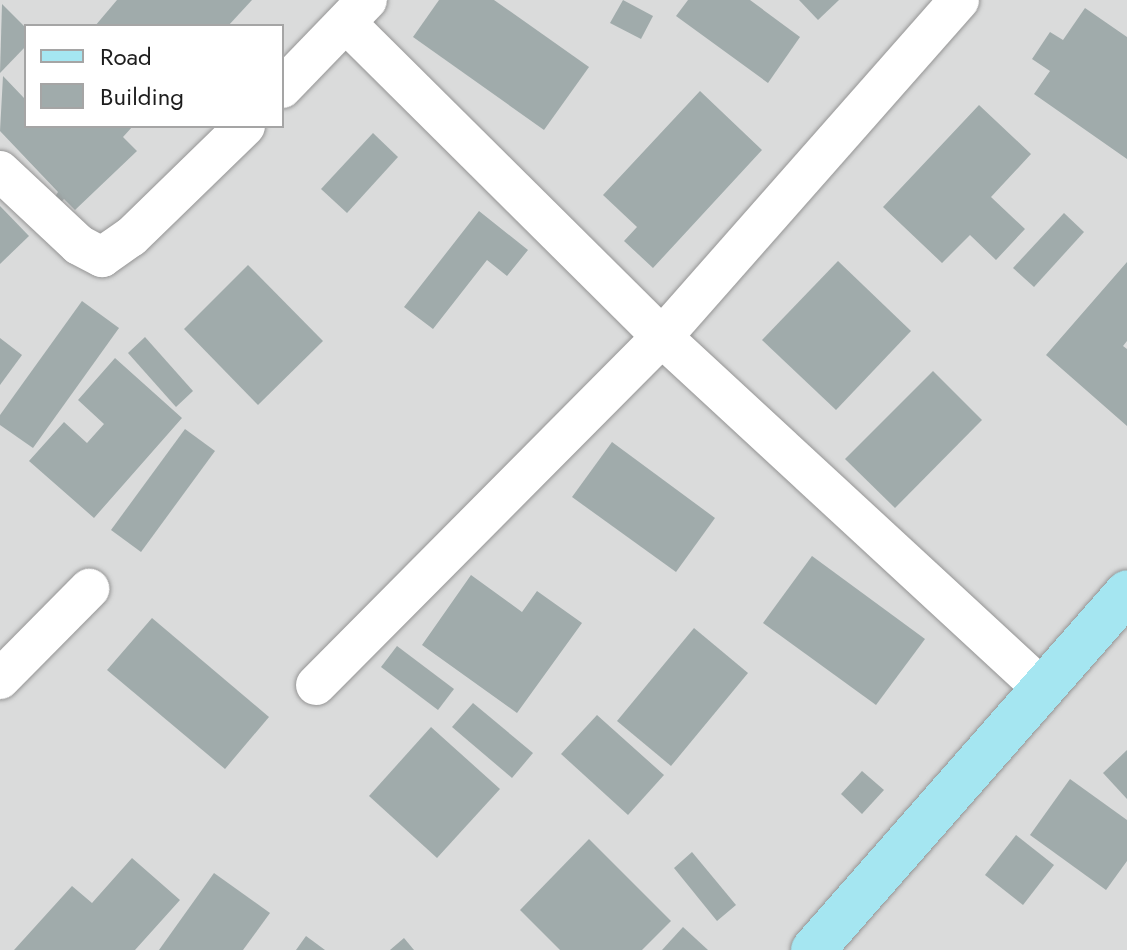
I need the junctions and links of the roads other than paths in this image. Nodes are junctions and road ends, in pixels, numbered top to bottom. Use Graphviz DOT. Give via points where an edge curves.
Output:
graph roads {
  1 [pos="959,0"];
  2 [pos="356,12"];
  3 [pos="284,86"];
  4 [pos="243,128"];
  5 [pos="0,171"];
  6 [pos="662,337"];
  7 [pos="89,589"];
  8 [pos="1127,592"];
  9 [pos="0,679"];
  10 [pos="316,685"];
  11 [pos="1044,690"];
  12 [pos="813,950"];
  1 -- 6 [label="street"];
  2 -- 3 [label="street"];
  2 -- 6 [label="street"];
  4 -- 5 [label="street" via="131,237 102,257 79,245"];
  6 -- 10 [label="street"];
  6 -- 11 [label="street"];
  7 -- 9 [label="street"];
  8 -- 11 [label="main road"];
  11 -- 12 [label="main road"];
}
